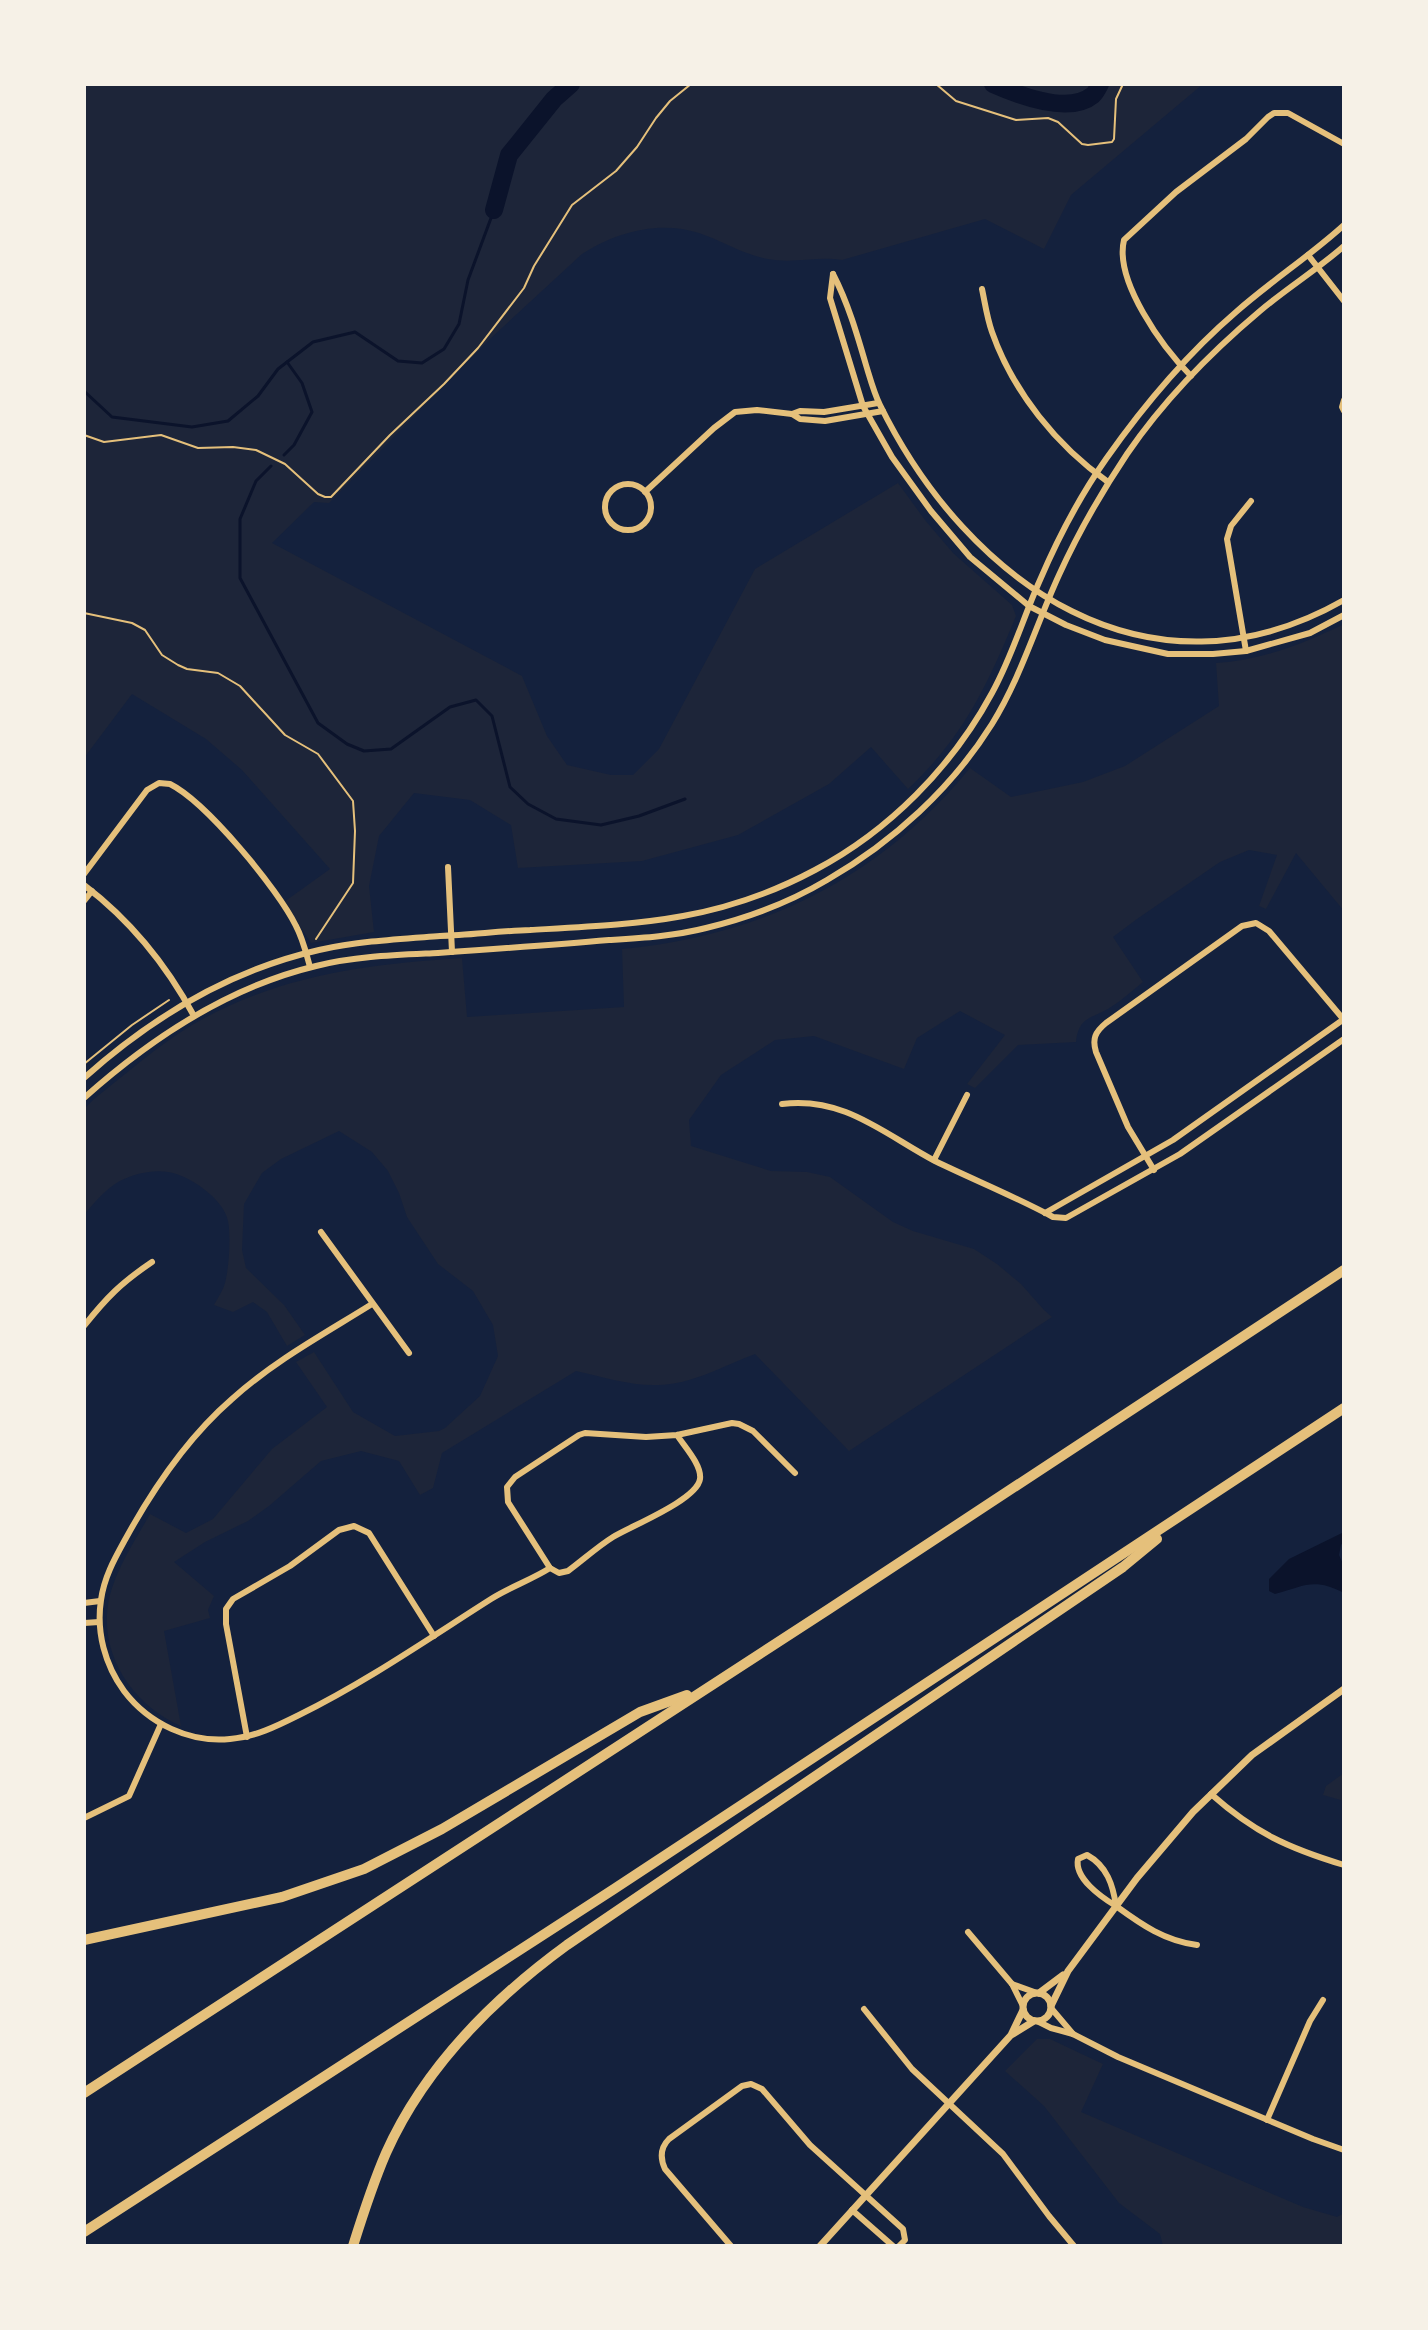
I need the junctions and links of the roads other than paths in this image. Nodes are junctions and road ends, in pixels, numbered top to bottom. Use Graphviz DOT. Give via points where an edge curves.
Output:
graph roads {
  1 [pos="1344,144"];
  2 [pos="1344,225"];
  3 [pos="1344,246"];
  4 [pos="1308,255"];
  5 [pos="1317,267"];
  6 [pos="982,289"];
  7 [pos="1344,301"];
  8 [pos="1180,365"];
  9 [pos="1191,376"];
  10 [pos="1344,400"];
  11 [pos="878,403"];
  12 [pos="863,406"];
  13 [pos="883,411"];
  14 [pos="1344,411"];
  15 [pos="792,414"];
  16 [pos="868,414"];
  17 [pos="1096,474"];
  18 [pos="1108,482"];
  19 [pos="645,492"];
  20 [pos="1251,501"];
  21 [pos="942,504"];
  22 [pos="931,511"];
  23 [pos="1035,591"];
  24 [pos="1049,600"];
  25 [pos="1344,600"];
  26 [pos="1029,606"];
  27 [pos="1043,614"];
  28 [pos="1344,615"];
  29 [pos="1244,637"];
  30 [pos="1168,640"];
  31 [pos="1246,651"];
  32 [pos="1168,654"];
  33 [pos="970,730"];
  34 [pos="982,738"];
  35 [pos="448,867"];
  36 [pos="817,870"];
  37 [pos="84,874"];
  38 [pos="824,882"];
  39 [pos="84,885"];
  40 [pos="92,891"];
  41 [pos="84,901"];
  42 [pos="702,914"];
  43 [pos="586,927"];
  44 [pos="706,928"];
  45 [pos="451,936"];
  46 [pos="587,942"];
  47 [pos="452,952"];
  48 [pos="306,953"];
  49 [pos="310,967"];
  50 [pos="187,1002"];
  51 [pos="194,1016"];
  52 [pos="1344,1020"];
  53 [pos="1344,1039"];
  54 [pos="84,1078"];
  55 [pos="1244,1089"];
  56 [pos="967,1095"];
  57 [pos="84,1098"];
  58 [pos="1253,1102"];
  59 [pos="782,1104"];
  60 [pos="1146,1157"];
  61 [pos="934,1160"];
  62 [pos="1154,1170"];
  63 [pos="1045,1213"];
  64 [pos="321,1232"];
  65 [pos="152,1262"];
  66 [pos="1344,1270"];
  67 [pos="372,1304"];
  68 [pos="84,1326"];
  69 [pos="409,1353"];
  70 [pos="1344,1408"];
  71 [pos="677,1435"];
  72 [pos="795,1473"];
  73 [pos="1199,1505"];
  74 [pos="550,1568"];
  75 [pos="100,1601"];
  76 [pos="84,1603"];
  77 [pos="99,1622"];
  78 [pos="84,1623"];
  79 [pos="434,1636"];
  80 [pos="704,1689"];
  81 [pos="1344,1689"];
  82 [pos="161,1724"];
  83 [pos="247,1737"];
  84 [pos="1211,1794"];
  85 [pos="84,1818"];
  86 [pos="1344,1865"];
  87 [pos="1116,1906"];
  88 [pos="968,1932"];
  89 [pos="84,1940"];
  90 [pos="1197,1945"];
  91 [pos="1068,1971"];
  92 [pos="1012,1984"];
  93 [pos="1038,1993"];
  94 [pos="1323,2000"];
  95 [pos="1051,2007"];
  96 [pos="1023,2008"];
  97 [pos="864,2009"];
  98 [pos="1036,2021"];
  99 [pos="1073,2034"];
  100 [pos="1011,2035"];
  101 [pos="84,2093"];
  102 [pos="949,2103"];
  103 [pos="1267,2120"];
  104 [pos="1344,2150"];
  105 [pos="866,2195"];
  106 [pos="852,2210"];
  107 [pos="84,2232"];
  108 [pos="353,2246"];
  109 [pos="731,2246"];
  110 [pos="820,2246"];
  111 [pos="896,2246"];
  112 [pos="1074,2246"];
  1 -- 8 [label="street" via="1288,113 1274,113 1128,234 1122,250 1130,282 1148,321"];
  2 -- 4 [label="street"];
  3 -- 5 [label="street"];
  4 -- 5 [label="street"];
  4 -- 8 [label="street" via="1239,309"];
  5 -- 7 [label="street"];
  5 -- 9 [label="street" via="1235,332"];
  6 -- 17 [label="street" via="993,335 1020,387 1043,422"];
  8 -- 9 [label="street"];
  8 -- 17 [label="street"];
  9 -- 18 [label="street"];
  10 -- 14 [label="street"];
  11 -- 12 [label="street"];
  11 -- 12 [label="street" via="833,274 830,298"];
  11 -- 13 [label="street"];
  12 -- 15 [label="street"];
  12 -- 16 [label="street"];
  13 -- 16 [label="street"];
  13 -- 21 [label="street"];
  15 -- 16 [label="street" via="825,421"];
  15 -- 19 [label="street" via="735,412"];
  16 -- 22 [label="street"];
  17 -- 18 [label="street"];
  17 -- 23 [label="street"];
  18 -- 24 [label="street"];
  19 -- 19 [label="street" via="632,484 612,490 605,511 612,524 632,530 644,523 651,504"];
  20 -- 29 [label="street" via="1227,539"];
  21 -- 22 [label="street"];
  21 -- 23 [label="street" via="982,547"];
  22 -- 26 [label="street" via="970,557"];
  23 -- 24 [label="street"];
  23 -- 26 [label="street"];
  24 -- 27 [label="street"];
  24 -- 30 [label="street" via="1110,628"];
  25 -- 29 [label="street" via="1297,623"];
  26 -- 27 [label="street"];
  26 -- 33 [label="street" via="1012,653"];
  27 -- 32 [label="street" via="1105,640"];
  27 -- 34 [label="street" via="1026,658"];
  28 -- 31 [label="street" via="1310,633"];
  29 -- 30 [label="street"];
  29 -- 31 [label="street"];
  30 -- 32 [label="street"];
  31 -- 32 [label="street"];
  33 -- 34 [label="street"];
  33 -- 36 [label="street" via="919,792 877,830"];
  34 -- 38 [label="street" via="914,816"];
  35 -- 45 [label="street"];
  36 -- 38 [label="street"];
  36 -- 42 [label="street" via="745,902"];
  37 -- 48 [label="street" via="149,787 170,784 222,829 261,874 295,923"];
  38 -- 44 [label="street"];
  39 -- 40 [label="street"];
  40 -- 41 [label="street"];
  40 -- 50 [label="street" via="152,950"];
  42 -- 43 [label="street"];
  42 -- 44 [label="street"];
  43 -- 45 [label="street"];
  43 -- 46 [label="street"];
  44 -- 46 [label="street"];
  45 -- 47 [label="street"];
  45 -- 48 [label="street"];
  46 -- 47 [label="street"];
  47 -- 49 [label="street"];
  48 -- 49 [label="street"];
  48 -- 50 [label="street"];
  49 -- 51 [label="street"];
  50 -- 51 [label="street"];
  50 -- 54 [label="street"];
  51 -- 57 [label="street"];
  52 -- 55 [label="street"];
  52 -- 60 [label="street" via="1263,926 1242,926 1201,954 1106,1023 1094,1039 1113,1097"];
  53 -- 58 [label="street"];
  55 -- 58 [label="street"];
  55 -- 60 [label="street"];
  56 -- 61 [label="street"];
  58 -- 62 [label="street"];
  59 -- 61 [label="street" via="816,1103 842,1110"];
  60 -- 62 [label="street"];
  60 -- 63 [label="street"];
  61 -- 63 [label="street"];
  62 -- 63 [label="street" via="1073,1216 1061,1219"];
  64 -- 67 [label="street"];
  65 -- 68 [label="street" via="124,1281"];
  66 -- 80 [label="highway"];
  67 -- 69 [label="street"];
  67 -- 75 [label="street" via="257,1378 193,1437 137,1518"];
  70 -- 73 [label="highway"];
  71 -- 72 [label="street" via="739,1424"];
  71 -- 74 [label="street" via="699,1472 692,1492 615,1536 568,1571"];
  71 -- 74 [label="street" via="585,1433 511,1480 508,1502"];
  73 -- 107 [label="highway"];
  73 -- 108 [label="highway" via="1123,1567 531,1972 464,2035 423,2089 386,2153"];
  74 -- 79 [label="street"];
  75 -- 76 [label="street"];
  75 -- 77 [label="street"];
  77 -- 78 [label="street"];
  77 -- 82 [label="street" via="113,1675 139,1708"];
  79 -- 83 [label="street" via="329,1700"];
  79 -- 83 [label="street" via="369,1533 354,1526 339,1530 233,1599 226,1609"];
  80 -- 89 [label="highway" via="640,1712 364,1869 282,1897"];
  80 -- 101 [label="highway"];
  81 -- 84 [label="street" via="1252,1755"];
  82 -- 83 [label="street" via="201,1738"];
  82 -- 85 [label="street" via="129,1796"];
  84 -- 86 [label="street" via="1283,1844"];
  84 -- 87 [label="street"];
  87 -- 87 [label="street" via="1113,1881 1090,1856 1080,1856 1078,1870 1100,1897"];
  87 -- 90 [label="street" via="1159,1934"];
  87 -- 91 [label="street"];
  88 -- 92 [label="street"];
  91 -- 93 [label="street"];
  91 -- 95 [label="street"];
  92 -- 93 [label="street"];
  92 -- 96 [label="street"];
  93 -- 95 [label="street"];
  93 -- 96 [label="street" via="1026,1998"];
  94 -- 103 [label="street"];
  95 -- 98 [label="street" via="1046,2018"];
  95 -- 99 [label="street"];
  96 -- 98 [label="street"];
  96 -- 100 [label="street"];
  97 -- 102 [label="street" via="904,2061"];
  98 -- 99 [label="street"];
  98 -- 100 [label="street"];
  99 -- 103 [label="street"];
  100 -- 102 [label="street"];
  102 -- 105 [label="street"];
  102 -- 112 [label="street" via="1003,2154"];
  103 -- 104 [label="street"];
  105 -- 106 [label="street"];
  105 -- 109 [label="street" via="810,2145 762,2089 742,2086 669,2139 661,2154 665,2169"];
  105 -- 111 [label="street" via="905,2232 905,2240"];
  106 -- 110 [label="street"];
  106 -- 111 [label="street"];
}
